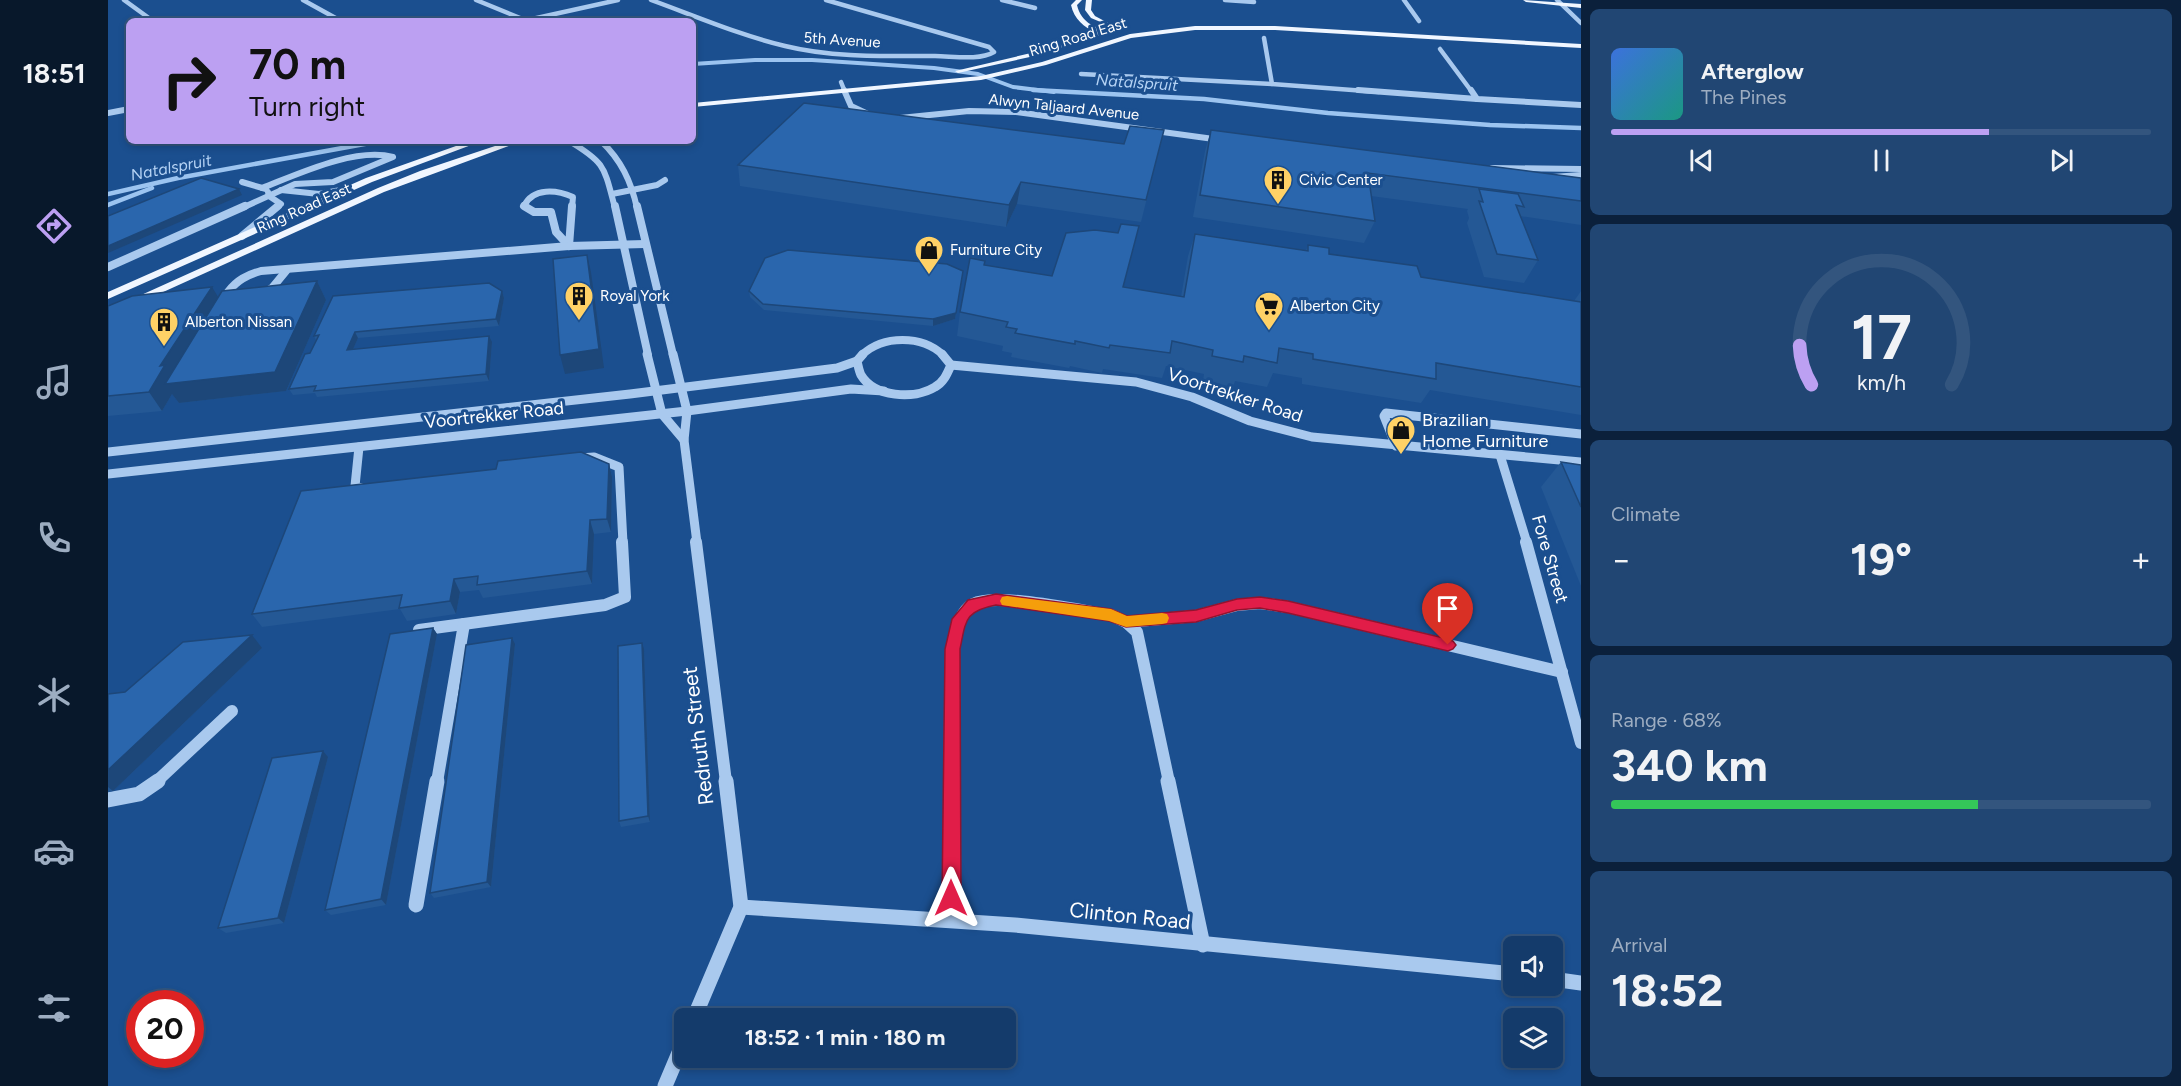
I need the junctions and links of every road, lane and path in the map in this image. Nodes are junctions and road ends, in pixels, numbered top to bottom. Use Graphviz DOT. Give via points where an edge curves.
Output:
graph roads {
  1 [pos="124,0"];
  2 [pos="303,0"];
  3 [pos="476,0"];
  4 [pos="618,0"];
  5 [pos="651,0"];
  6 [pos="826,0"];
  7 [pos="1002,0"];
  8 [pos="1079,0"];
  9 [pos="1089,0"];
  10 [pos="1225,0"];
  11 [pos="1404,0"];
  12 [pos="1526,0"];
  13 [pos="1534,0"];
  14 [pos="1254,1"];
  15 [pos="1557,1"];
  16 [pos="1581,4"];
  17 [pos="1035,8"];
  18 [pos="1257,12"];
  19 [pos="149,18"];
  20 [pos="336,18"];
  21 [pos="517,18"];
  22 [pos="537,18"];
  23 [pos="1419,21"];
  24 [pos="1581,23"];
  25 [pos="1119,30"];
  26 [pos="1129,32"];
  27 [pos="1101,33"];
  28 [pos="1264,38"];
  29 [pos="1116,39"];
  30 [pos="1581,39"];
  31 [pos="1581,46"];
  32 [pos="1440,49"];
  33 [pos="1081,74"];
  34 [pos="831,82"];
  35 [pos="841,82"];
  36 [pos="1272,84"];
  37 [pos="845,90"];
  38 [pos="1476,99"];
  39 [pos="696,105"];
  40 [pos="1581,105"];
  41 [pos="126,110"];
  42 [pos="108,113"];
  43 [pos="875,116"];
  44 [pos="890,118"];
  45 [pos="1229,140"];
  46 [pos="469,144"];
  47 [pos="509,144"];
  48 [pos="574,144"];
  49 [pos="604,144"];
  50 [pos="1486,168"];
  51 [pos="1496,168"];
  52 [pos="1581,169"];
  53 [pos="1581,175"];
  54 [pos="1489,176"];
  55 [pos="1531,176"];
  56 [pos="1498,177"];
  57 [pos="1540,178"];
  58 [pos="665,180"];
  59 [pos="242,182"];
  60 [pos="346,189"];
  61 [pos="281,190"];
  62 [pos="633,190"];
  63 [pos="266,191"];
  64 [pos="612,194"];
  65 [pos="242,236"];
  66 [pos="645,244"];
  67 [pos="569,246"];
  68 [pos="625,246"];
  69 [pos="108,267"];
  70 [pos="286,271"];
  71 [pos="108,296"];
  72 [pos="108,314"];
  73 [pos="857,361"];
  74 [pos="951,365"];
  75 [pos="681,387"];
  76 [pos="655,391"];
  77 [pos="884,391"];
  78 [pos="687,411"];
  79 [pos="662,414"];
  80 [pos="382,422"];
  81 [pos="1581,434"];
  82 [pos="684,440"];
  83 [pos="378,444"];
  84 [pos="1396,446"];
  85 [pos="359,447"];
  86 [pos="108,452"];
  87 [pos="1500,455"];
  88 [pos="571,459"];
  89 [pos="1581,462"];
  90 [pos="108,474"];
  91 [pos="379,489"];
  92 [pos="1126,621"];
  93 [pos="464,624"];
  94 [pos="406,632"];
  95 [pos="1562,672"];
  96 [pos="1576,707"];
  97 [pos="232,711"];
  98 [pos="1581,742"];
  99 [pos="108,800"];
  100 [pos="416,905"];
  101 [pos="741,907"];
  102 [pos="951,920"];
  103 [pos="1203,945"];
  104 [pos="1503,973"];
  105 [pos="1563,981"];
  106 [pos="1581,983"];
  107 [pos="698,1008"];
  108 [pos="674,1065"];
  109 [pos="665,1086"];
  1 -- 19 [label="street"];
  2 -- 20 [label="street"];
  3 -- 21 [label="street"];
  4 -- 22 [label="street"];
  5 -- 6 [label="street, 5th Avenue" via="804,51 993,54 989,47"];
  7 -- 17 [label="street"];
  8 -- 27 [label="main road" via="1074,5 1076,15"];
  9 -- 25 [label="main road" via="1092,17"];
  10 -- 14 [label="street"];
  11 -- 23 [label="street"];
  12 -- 13 [label="main road"];
  13 -- 15 [label="main road"];
  14 -- 18 [label="street"];
  15 -- 16 [label="main road"];
  15 -- 24 [label="street"];
  25 -- 26 [label="main road"];
  25 -- 27 [label="main road, Ring Road East"];
  26 -- 29 [label="main road, Ring Road East"];
  26 -- 30 [label="main road, Ring Road East" via="1186,22 1249,22"];
  26 -- 31 [label="main road, Ring Road East" via="1275,28"];
  27 -- 29 [label="main road"];
  27 -- 35 [label="main road, Ring Road East" via="993,65"];
  28 -- 36 [label="street"];
  29 -- 37 [label="main road, Ring Road East" via="1020,71"];
  32 -- 38 [label="street"];
  33 -- 36 [label="street"];
  34 -- 35 [label="main road, Ring Road East"];
  35 -- 37 [label="street"];
  36 -- 38 [label="street"];
  37 -- 39 [label="main road, Ring Road East"];
  37 -- 43 [label="street" via="851,106"];
  38 -- 40 [label="street"];
  41 -- 42 [label="street"];
  44 -- 45 [label="street, Alwyn Taljaard Avenue" via="969,111 1010,112"];
  46 -- 60 [label="main road, Ring Road East"];
  47 -- 72 [label="main road, Ring Road East" via="423,172"];
  48 -- 64 [label="street" via="596,157 606,172"];
  49 -- 62 [label="street, Redruth Street" via="616,156"];
  50 -- 51 [label="street"];
  51 -- 52 [label="street"];
  51 -- 55 [label="street"];
  53 -- 57 [label="street"];
  54 -- 56 [label="street"];
  58 -- 62 [label="street"];
  59 -- 63 [label="street"];
  60 -- 61 [label="street" via="319,194"];
  60 -- 65 [label="main road, Ring Road East"];
  61 -- 63 [label="street"];
  61 -- 63 [label="street" via="302,183 333,182 393,157 382,154 327,162"];
  62 -- 64 [label="street"];
  62 -- 66 [label="street, Redruth Street"];
  63 -- 65 [label="street" via="281,204"];
  63 -- 69 [label="street"];
  64 -- 68 [label="street"];
  65 -- 71 [label="main road, Ring Road East"];
  66 -- 68 [label="street"];
  66 -- 75 [label="street, Redruth Street"];
  67 -- 67 [label="street" via="573,197 549,191 526,200 524,206 528,209 551,212 556,232"];
  67 -- 68 [label="street"];
  67 -- 70 [label="street"];
  68 -- 76 [label="street"];
  70 -- 70 [label="street" via="272,288 250,298 234,297 228,292 232,285 251,274 273,269"];
  73 -- 74 [label="street" via="864,351 878,344 905,340 932,346 945,354"];
  73 -- 75 [label="street, Voortrekker Road" via="837,368"];
  73 -- 77 [label="street" via="858,373 867,384"];
  74 -- 77 [label="street" via="949,376 939,386 903,394"];
  74 -- 84 [label="street, Voortrekker Road" via="1136,382 1289,432"];
  75 -- 76 [label="street, Voortrekker Road"];
  75 -- 78 [label="street, Redruth Street"];
  76 -- 79 [label="street"];
  76 -- 80 [label="street, Voortrekker Road"];
  77 -- 78 [label="street, Voortrekker Road" via="851,389"];
  78 -- 79 [label="street, Voortrekker Road"];
  78 -- 82 [label="street, Redruth Street"];
  79 -- 82 [label="street"];
  79 -- 83 [label="street, Voortrekker Road"];
  80 -- 83 [label="street"];
  80 -- 86 [label="street, Voortrekker Road"];
  81 -- 84 [label="street" via="1386,413"];
  82 -- 101 [label="street, Redruth Street"];
  83 -- 85 [label="street, Voortrekker Road"];
  84 -- 87 [label="street, Voortrekker Road"];
  85 -- 90 [label="street, Voortrekker Road"];
  85 -- 91 [label="street" via="355,486"];
  87 -- 89 [label="street, Voortrekker Road"];
  87 -- 95 [label="street, Fore Street"];
  88 -- 93 [label="street" via="594,457 619,466 625,597 605,605"];
  92 -- 95 [label="street" via="1196,616 1260,603"];
  92 -- 102 [label="street" via="1111,615 996,600 973,604 959,619 952,649"];
  92 -- 103 [label="street" via="1137,633"];
  93 -- 94 [label="street"];
  93 -- 100 [label="street"];
  95 -- 96 [label="street, Fore Street"];
  96 -- 98 [label="street, Fore Street"];
  97 -- 99 [label="street" via="153,785 139,794"];
  101 -- 102 [label="street, Clinton Road"];
  101 -- 107 [label="street, Redruth Street"];
  102 -- 103 [label="street, Clinton Road"];
  103 -- 104 [label="street, Clinton Road"];
  105 -- 106 [label="street"];
  108 -- 109 [label="street"];
}
